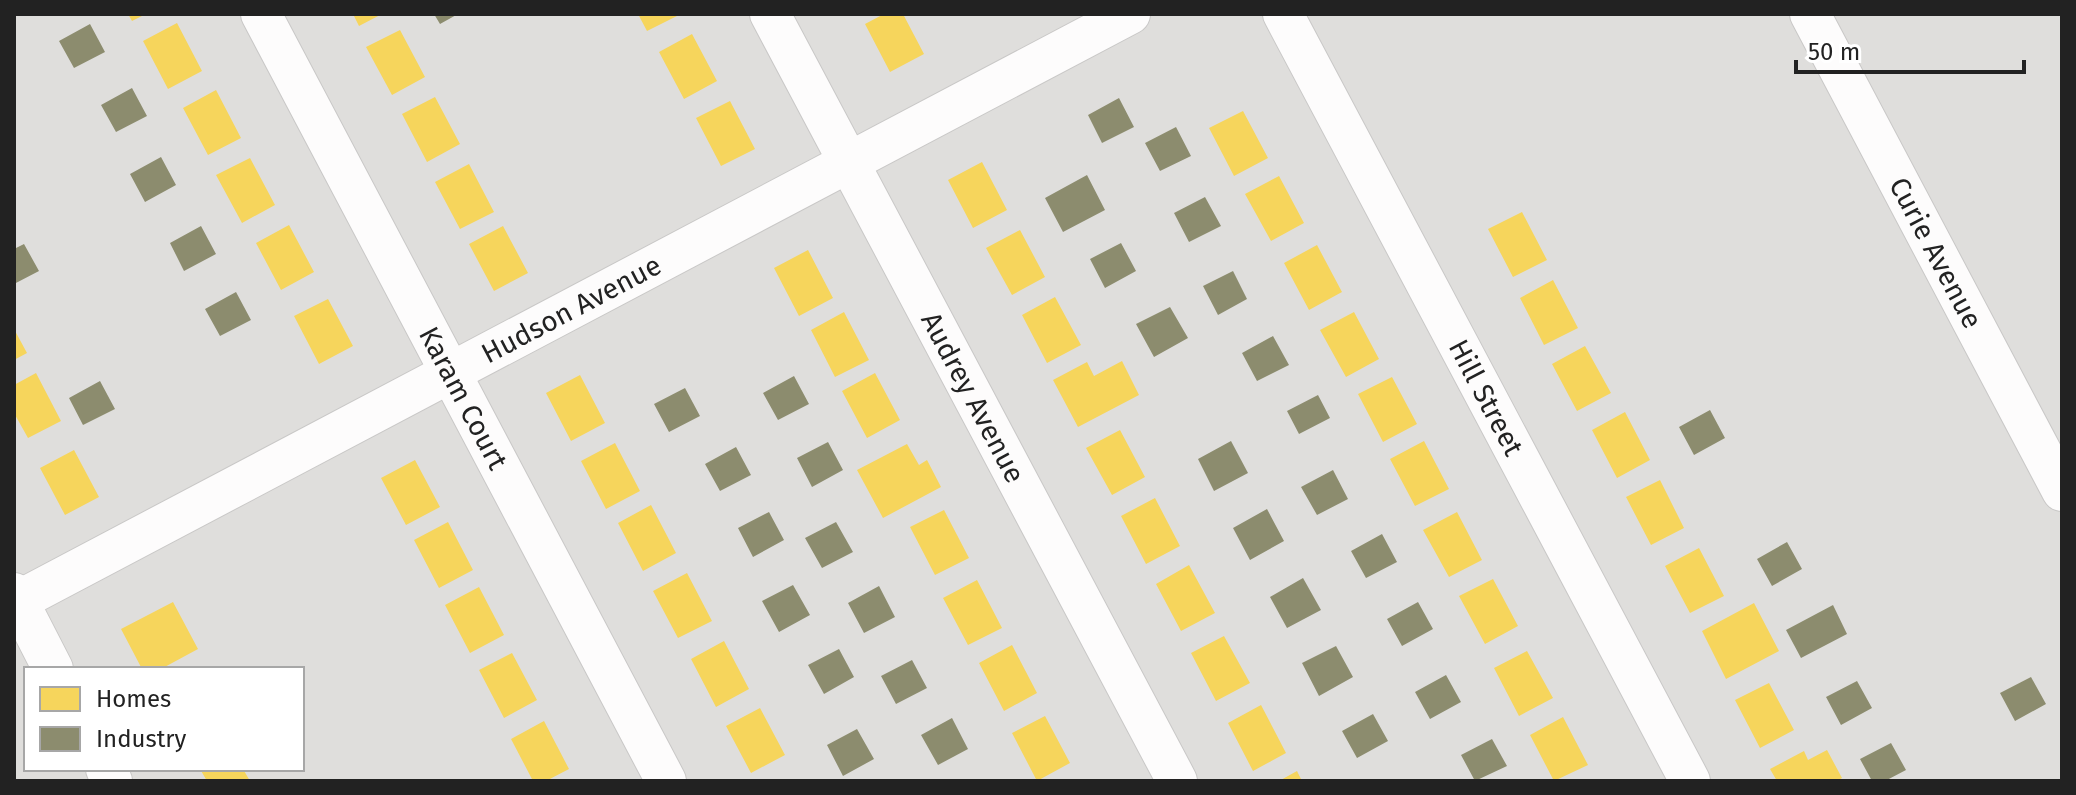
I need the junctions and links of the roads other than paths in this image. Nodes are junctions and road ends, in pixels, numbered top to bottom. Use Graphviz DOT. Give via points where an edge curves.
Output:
graph roads {
  1 [pos="261,14"];
  2 [pos="770,14"];
  3 [pos="1130,14"];
  4 [pos="1283,14"];
  5 [pos="1810,14"];
  6 [pos="849,164"];
  7 [pos="451,374"];
  8 [pos="2062,491"];
  9 [pos="15,599"];
  10 [pos="52,667"];
  11 [pos="666,781"];
  12 [pos="1177,781"];
  13 [pos="1690,781"];
  1 -- 7 [label="street, Karam Court"];
  2 -- 6 [label="street, Audrey Avenue"];
  3 -- 6 [label="street, Hudson Avenue"];
  4 -- 13 [label="street, Hill Street"];
  5 -- 8 [label="street, Curie Avenue"];
  6 -- 7 [label="street, Hudson Avenue"];
  6 -- 12 [label="street, Audrey Avenue"];
  7 -- 9 [label="street, Hudson Avenue"];
  7 -- 11 [label="street, Karam Court"];
  9 -- 10 [label="street"];
}
